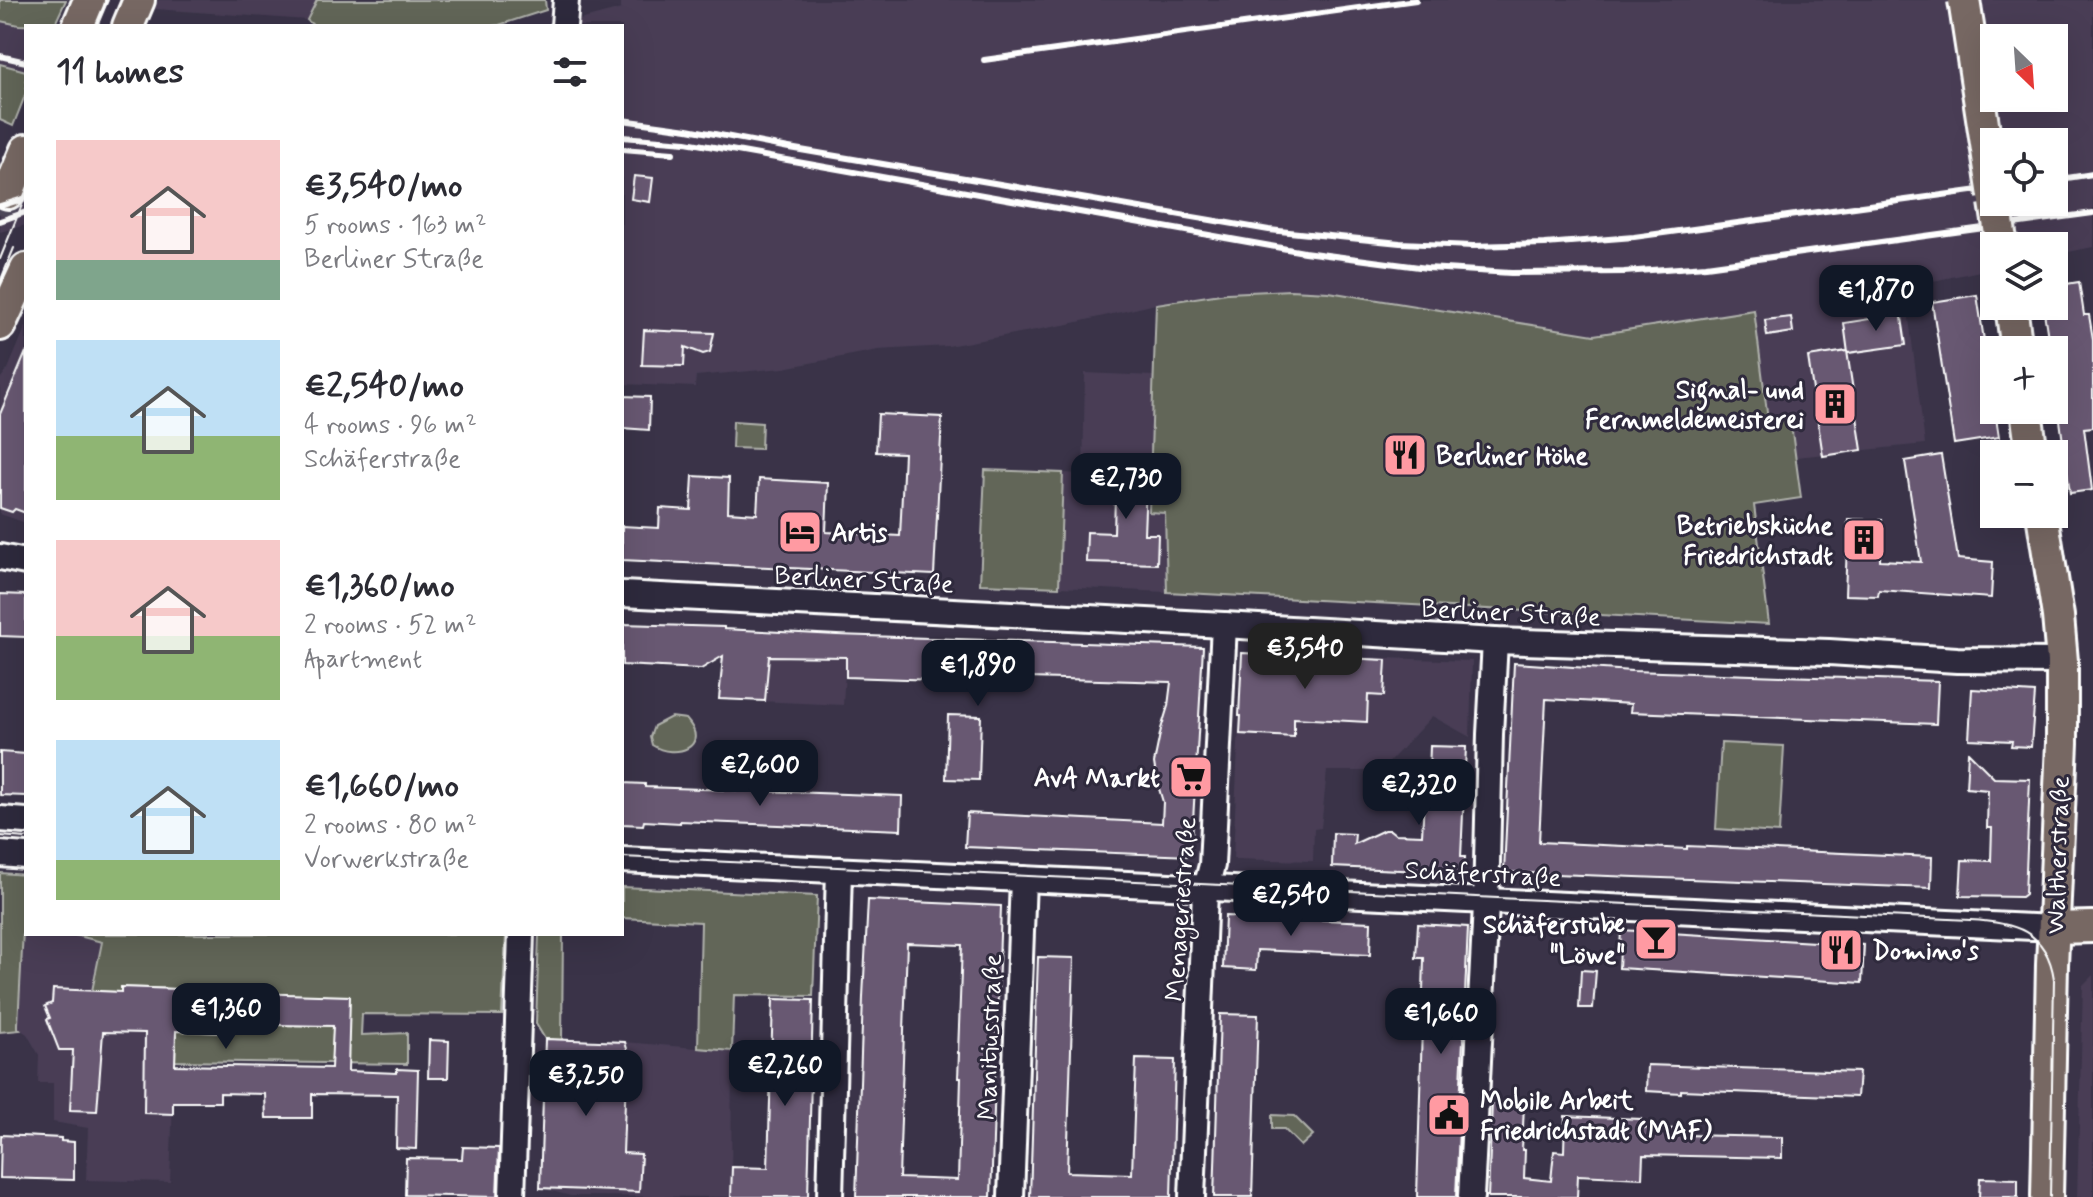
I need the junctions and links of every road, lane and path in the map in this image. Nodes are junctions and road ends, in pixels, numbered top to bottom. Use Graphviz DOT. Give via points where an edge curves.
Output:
graph roads {
  1 [pos="89,0"];
  2 [pos="139,0"];
  3 [pos="566,0"];
  4 [pos="1964,0"];
  5 [pos="79,24"];
  6 [pos="129,24"];
  7 [pos="564,24"];
  8 [pos="1984,128"];
  9 [pos="24,155"];
  10 [pos="8,193"];
  11 [pos="24,273"];
  12 [pos="0,325"];
  13 [pos="2044,528"];
  14 [pos="624,594"];
  15 [pos="1224,625"];
  16 [pos="1495,641"];
  17 [pos="2062,661"];
  18 [pos="0,819"];
  19 [pos="24,821"];
  20 [pos="0,854"];
  21 [pos="24,856"];
  22 [pos="624,860"];
  23 [pos="839,870"];
  24 [pos="1023,879"];
  25 [pos="1206,888"];
  26 [pos="1486,902"];
  27 [pos="2093,927"];
  28 [pos="2054,928"];
  29 [pos="521,936"];
  30 [pos="512,1197"];
  31 [pos="830,1197"];
  32 [pos="1011,1197"];
  33 [pos="1192,1197"];
  34 [pos="1471,1197"];
  35 [pos="2047,1197"];
  1 -- 5 [label="main road"];
  2 -- 6 [label="main road"];
  3 -- 7 [label="street"];
  4 -- 8 [label="main road, bridge"];
  9 -- 10 [label="main road"];
  11 -- 12 [label="main road"];
  13 -- 17 [label="main road, Waltherstraße"];
  14 -- 15 [label="street, Berliner Straße"];
  15 -- 16 [label="street, Berliner Straße"];
  15 -- 25 [label="street, Menageriestraße" via="1212,865"];
  16 -- 17 [label="street, Berliner Straße"];
  16 -- 26 [label="street"];
  17 -- 28 [label="main road, Waltherstraße"];
  18 -- 19 [label="street"];
  20 -- 21 [label="street"];
  22 -- 23 [label="street, Schäferstraße"];
  23 -- 24 [label="street, Schäferstraße"];
  23 -- 31 [label="street"];
  24 -- 25 [label="street, Schäferstraße"];
  24 -- 32 [label="street, Manitiusstraße"];
  25 -- 26 [label="street, Schäferstraße"];
  25 -- 33 [label="street, Menageriestraße"];
  26 -- 28 [label="street, Schäferstraße"];
  26 -- 34 [label="street"];
  27 -- 28 [label="main road"];
  28 -- 35 [label="main road, Waltherstraße"];
  29 -- 30 [label="street"];
}
